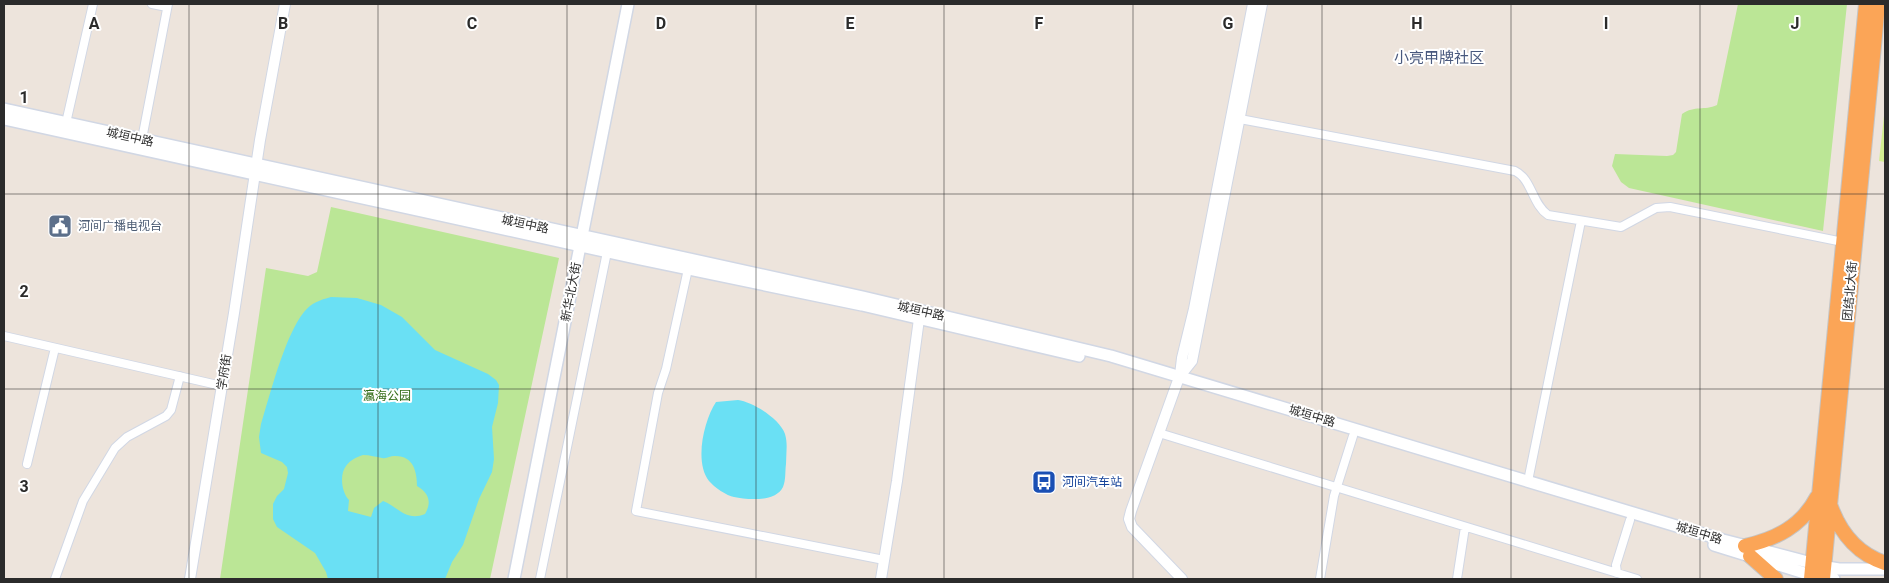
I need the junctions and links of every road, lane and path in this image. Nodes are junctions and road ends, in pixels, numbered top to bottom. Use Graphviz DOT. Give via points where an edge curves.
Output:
graph roads {
  1 [pos="93,4"];
  2 [pos="152,4"];
  3 [pos="285,4"];
  4 [pos="291,4"];
  5 [pos="628,4"];
  6 [pos="636,4"];
  7 [pos="1253,4"];
  8 [pos="1262,4"];
  9 [pos="1866,4"];
  10 [pos="1878,4"];
  11 [pos="167,5"];
  12 [pos="4,108"];
  13 [pos="4,119"];
  14 [pos="1240,119"];
  15 [pos="66,122"];
  16 [pos="142,139"];
  17 [pos="256,170"];
  18 [pos="1581,221"];
  19 [pos="585,242"];
  20 [pos="1843,242"];
  21 [pos="607,252"];
  22 [pos="688,269"];
  23 [pos="919,319"];
  24 [pos="4,336"];
  25 [pos="55,348"];
  26 [pos="180,376"];
  27 [pos="1179,380"];
  28 [pos="222,386"];
  29 [pos="1159,433"];
  30 [pos="1353,436"];
  31 [pos="27,464"];
  32 [pos="1528,481"];
  33 [pos="1336,488"];
  34 [pos="1819,494"];
  35 [pos="1830,503"];
  36 [pos="1630,520"];
  37 [pos="1465,527"];
  38 [pos="1747,551"];
  39 [pos="884,560"];
  40 [pos="1885,563"];
  41 [pos="1885,569"];
  42 [pos="1617,573"];
  43 [pos="1820,574"];
  44 [pos="55,579"];
  45 [pos="190,579"];
  46 [pos="514,579"];
  47 [pos="522,579"];
  48 [pos="540,579"];
  49 [pos="881,579"];
  50 [pos="1182,579"];
  51 [pos="1320,579"];
  52 [pos="1457,579"];
  53 [pos="1637,579"];
  54 [pos="1776,579"];
  1 -- 15 [label="street"];
  2 -- 11 [label="street"];
  3 -- 17 [label="street, 学府街"];
  4 -- 17 [label="street, 学府街" via="266,141"];
  5 -- 19 [label="main road, 新华北大街"];
  6 -- 19 [label="main road, 新华北大街"];
  7 -- 27 [label="street"];
  8 -- 14 [label="street"];
  9 -- 20 [label="highway, 团结北大街"];
  10 -- 35 [label="highway, 团结北大街"];
  11 -- 16 [label="street"];
  12 -- 15 [label="main road, 城垣中路"];
  13 -- 17 [label="main road, 城垣中路"];
  14 -- 18 [label="street" via="1515,171 1521,173 1544,212"];
  14 -- 27 [label="street" via="1194,353"];
  15 -- 16 [label="main road, 城垣中路"];
  16 -- 17 [label="main road, 城垣中路"];
  17 -- 19 [label="main road, 城垣中路"];
  17 -- 28 [label="street, 学府街"];
  18 -- 20 [label="street" via="1621,227 1656,208 1670,207"];
  18 -- 32 [label="street"];
  19 -- 21 [label="main road, 城垣中路"];
  19 -- 27 [label="main road, 城垣中路" via="864,297 1111,356"];
  19 -- 46 [label="main road, 新华北大街"];
  19 -- 47 [label="main road, 新华北大街"];
  20 -- 34 [label="highway, 团结北大街"];
  21 -- 22 [label="main road, 城垣中路"];
  21 -- 48 [label="street"];
  22 -- 23 [label="main road, 城垣中路"];
  22 -- 39 [label="street" via="658,393 636,511"];
  23 -- 27 [label="main road, 城垣中路"];
  23 -- 39 [label="street" via="898,481"];
  24 -- 25 [label="street"];
  25 -- 26 [label="street"];
  25 -- 31 [label="street"];
  26 -- 28 [label="street"];
  26 -- 44 [label="street" via="166,416 127,437 114,448 83,501"];
  27 -- 29 [label="street"];
  27 -- 30 [label="main road, 城垣中路"];
  27 -- 32 [label="main road, 城垣中路"];
  28 -- 45 [label="street, 学府街"];
  29 -- 33 [label="street"];
  29 -- 50 [label="street" via="1130,510 1130,519 1132,527"];
  30 -- 33 [label="street"];
  30 -- 36 [label="main road, 城垣中路"];
  32 -- 38 [label="main road, 城垣中路"];
  33 -- 37 [label="street"];
  33 -- 51 [label="street"];
  34 -- 38 [label="highway" via="1806,515 1795,525"];
  34 -- 43 [label="highway, 团结北大街"];
  35 -- 40 [label="highway" via="1840,526 1853,544 1868,556"];
  35 -- 43 [label="highway, 团结北大街"];
  36 -- 38 [label="main road, 城垣中路"];
  36 -- 42 [label="street" via="1616,565"];
  37 -- 42 [label="street"];
  37 -- 52 [label="street"];
  38 -- 43 [label="main road, 城垣中路"];
  38 -- 54 [label="highway"];
  39 -- 49 [label="street"];
  41 -- 43 [label="main road, 城垣中路" via="1838,569"];
  42 -- 53 [label="street"];
}
